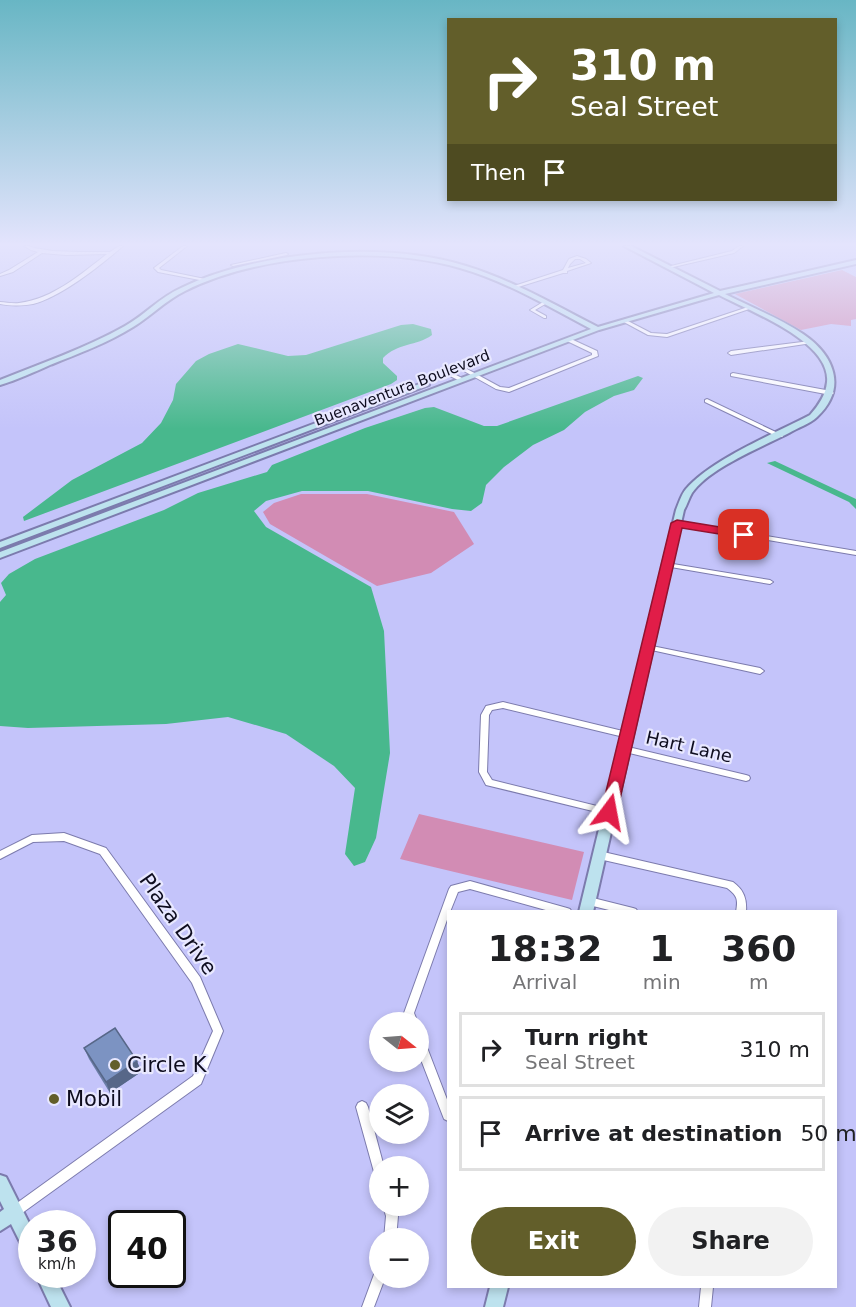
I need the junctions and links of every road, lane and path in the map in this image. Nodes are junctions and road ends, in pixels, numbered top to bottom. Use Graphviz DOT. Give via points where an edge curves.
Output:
graph roads {
  1 [pos="17,307"];
  2 [pos="156,307"];
  3 [pos="538,307"];
  4 [pos="553,307"];
  5 [pos="661,307"];
  6 [pos="667,307"];
  7 [pos="750,308"];
  8 [pos="13,312"];
  9 [pos="544,317"];
  10 [pos="624,321"];
  11 [pos="593,327"];
  12 [pos="569,339"];
  13 [pos="810,342"];
  14 [pos="731,353"];
  15 [pos="469,373"];
  16 [pos="452,375"];
  17 [pos="733,375"];
  18 [pos="460,379"];
  19 [pos="0,383"];
  20 [pos="831,393"];
  21 [pos="707,401"];
  22 [pos="780,436"];
  23 [pos="677,523"];
  24 [pos="0,545"];
  25 [pos="856,553"];
  26 [pos="0,555"];
  27 [pos="667,565"];
  28 [pos="770,582"];
  29 [pos="647,647"];
  30 [pos="760,671"];
  31 [pos="628,735"];
  32 [pos="624,749"];
  33 [pos="746,778"];
  34 [pos="609,812"];
  35 [pos="0,855"];
  36 [pos="599,855"];
  37 [pos="587,906"];
  38 [pos="560,910"];
  39 [pos="618,910"];
  40 [pos="741,910"];
  41 [pos="409,1012"];
  42 [pos="429,1066"];
  43 [pos="362,1107"];
  44 [pos="447,1112"];
  45 [pos="376,1156"];
  46 [pos="0,1183"];
  47 [pos="7,1217"];
  48 [pos="18,1231"];
  49 [pos="52,1288"];
  50 [pos="375,1288"];
  51 [pos="499,1288"];
  52 [pos="707,1288"];
  53 [pos="61,1307"];
  54 [pos="369,1307"];
  55 [pos="494,1307"];
  56 [pos="705,1307"];
  1 -- 8 [label="street"];
  2 -- 19 [label="street" via="126,328"];
  3 -- 9 [label="street" via="532,310"];
  4 -- 11 [label="street"];
  5 -- 11 [label="street, Buenaventura Boulevard"];
  6 -- 10 [label="street, Buenaventura Boulevard"];
  7 -- 10 [label="street" via="667,336 650,334"];
  7 -- 13 [label="street"];
  10 -- 11 [label="street, Buenaventura Boulevard"];
  11 -- 12 [label="street, Buenaventura Boulevard"];
  11 -- 15 [label="street, Buenaventura Boulevard"];
  12 -- 15 [label="street, Buenaventura Boulevard"];
  12 -- 15 [label="street" via="595,352 595,356 509,390"];
  13 -- 14 [label="street"];
  13 -- 20 [label="street" via="830,369"];
  15 -- 16 [label="street, Buenaventura Boulevard"];
  15 -- 18 [label="street, Buenaventura Boulevard"];
  16 -- 18 [label="street"];
  16 -- 24 [label="street, Buenaventura Boulevard"];
  17 -- 20 [label="street"];
  18 -- 26 [label="street, Buenaventura Boulevard"];
  20 -- 22 [label="street" via="813,417"];
  21 -- 22 [label="street"];
  22 -- 23 [label="street" via="702,478 688,492"];
  23 -- 25 [label="street"];
  23 -- 27 [label="street"];
  27 -- 28 [label="street"];
  27 -- 29 [label="street"];
  29 -- 30 [label="street"];
  29 -- 31 [label="street"];
  31 -- 32 [label="street"];
  31 -- 34 [label="street" via="503,705 489,708 485,715 483,772 489,783"];
  32 -- 33 [label="street, Hart Lane"];
  32 -- 34 [label="street"];
  34 -- 36 [label="street"];
  35 -- 47 [label="street, Plaza Drive" via="32,839 64,837 103,851 196,980 218,1031 197,1080"];
  36 -- 37 [label="street"];
  36 -- 40 [label="street" via="730,885 743,898"];
  37 -- 39 [label="street"];
  38 -- 41 [label="street" via="470,885 454,889"];
  42 -- 44 [label="street"];
  43 -- 45 [label="street"];
  46 -- 47 [label="street"];
  47 -- 48 [label="street"];
  49 -- 53 [label="street"];
  50 -- 54 [label="street"];
  51 -- 55 [label="street"];
  52 -- 56 [label="street"];
}
